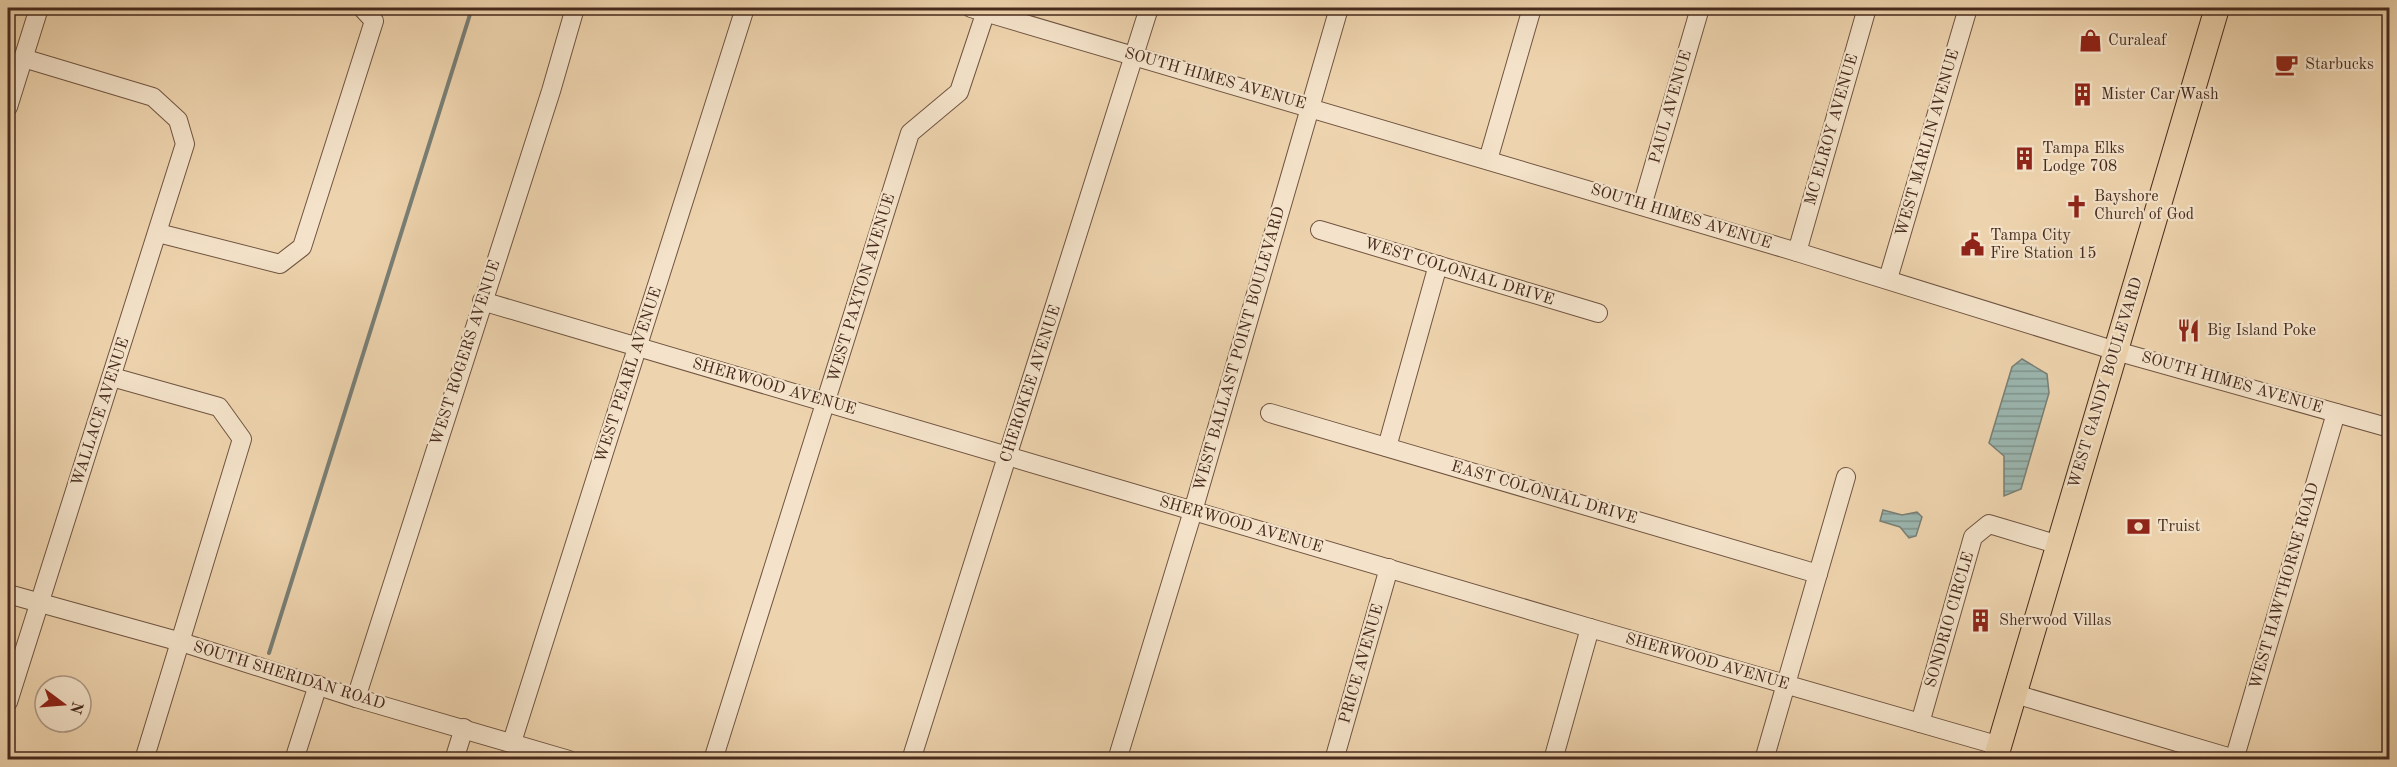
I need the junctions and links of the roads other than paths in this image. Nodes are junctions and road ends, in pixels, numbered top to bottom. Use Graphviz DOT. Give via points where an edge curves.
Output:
graph roads {
  1 [pos="39,8"];
  2 [pos="575,8"];
  3 [pos="745,8"];
  4 [pos="1149,8"];
  5 [pos="1339,8"];
  6 [pos="1532,8"];
  7 [pos="1700,8"];
  8 [pos="1868,8"];
  9 [pos="1968,8"];
  10 [pos="2217,8"];
  11 [pos="981,9"];
  12 [pos="368,14"];
  13 [pos="1135,56"];
  14 [pos="16,58"];
  15 [pos="8,107"];
  16 [pos="1310,107"];
  17 [pos="1488,160"];
  18 [pos="1642,206"];
  19 [pos="1320,230"];
  20 [pos="158,233"];
  21 [pos="1797,252"];
  22 [pos="1438,266"];
  23 [pos="1888,279"];
  24 [pos="482,301"];
  25 [pos="1598,313"];
  26 [pos="638,347"];
  27 [pos="2116,351"];
  28 [pos="112,377"];
  29 [pos="827,403"];
  30 [pos="1270,413"];
  31 [pos="2336,413"];
  32 [pos="2390,428"];
  33 [pos="1387,447"];
  34 [pos="1008,456"];
  35 [pos="1846,477"];
  36 [pos="1193,511"];
  37 [pos="2059,545"];
  38 [pos="1389,568"];
  39 [pos="1818,574"];
  40 [pos="8,594"];
  41 [pos="39,604"];
  42 [pos="1590,628"];
  43 [pos="181,642"];
  44 [pos="318,685"];
  45 [pos="1786,686"];
  46 [pos="2015,694"];
  47 [pos="356,699"];
  48 [pos="8,702"];
  49 [pos="1920,723"];
  50 [pos="464,728"];
  51 [pos="512,742"];
  52 [pos="1998,753"];
  53 [pos="144,759"];
  54 [pos="294,759"];
  55 [pos="454,759"];
  56 [pos="569,759"];
  57 [pos="713,759"];
  58 [pos="911,759"];
  59 [pos="1117,759"];
  60 [pos="1334,759"];
  61 [pos="1553,759"];
  62 [pos="1764,759"];
  63 [pos="2236,759"];
  1 -- 14 [label="street"];
  2 -- 24 [label="street, WEST ROGERS AVENUE"];
  3 -- 26 [label="street, WEST PEARL AVENUE"];
  4 -- 13 [label="street, CHEROKEE AVENUE"];
  5 -- 16 [label="street, WEST BALLAST POINT BOULEVARD"];
  6 -- 17 [label="street"];
  7 -- 18 [label="street, PAUL AVENUE"];
  8 -- 21 [label="street, MC ELROY AVENUE"];
  9 -- 23 [label="street, WEST MARLIN AVENUE"];
  10 -- 27 [label="main road, WEST GANDY BOULEVARD"];
  11 -- 13 [label="street, SOUTH HIMES AVENUE"];
  11 -- 29 [label="street, WEST PAXTON AVENUE" via="959,92 910,133"];
  12 -- 20 [label="street" via="332,153 302,247 280,264"];
  13 -- 16 [label="street, SOUTH HIMES AVENUE"];
  13 -- 34 [label="street, CHEROKEE AVENUE"];
  14 -- 15 [label="street"];
  14 -- 20 [label="street, WALLACE AVENUE" via="153,97 178,120 185,144"];
  16 -- 17 [label="street, SOUTH HIMES AVENUE"];
  16 -- 36 [label="street, WEST BALLAST POINT BOULEVARD"];
  17 -- 18 [label="street, SOUTH HIMES AVENUE"];
  18 -- 21 [label="street, SOUTH HIMES AVENUE"];
  19 -- 22 [label="street, WEST COLONIAL DRIVE"];
  20 -- 28 [label="street, WALLACE AVENUE"];
  21 -- 23 [label="street, SOUTH HIMES AVENUE"];
  22 -- 25 [label="street, WEST COLONIAL DRIVE"];
  22 -- 33 [label="street"];
  23 -- 27 [label="street, SOUTH HIMES AVENUE"];
  24 -- 26 [label="street, SHERWOOD AVENUE"];
  24 -- 47 [label="street, WEST ROGERS AVENUE"];
  26 -- 29 [label="street, SHERWOOD AVENUE"];
  26 -- 51 [label="street, WEST PEARL AVENUE"];
  27 -- 31 [label="street, SOUTH HIMES AVENUE"];
  27 -- 37 [label="main road, WEST GANDY BOULEVARD"];
  28 -- 41 [label="street, WALLACE AVENUE"];
  28 -- 43 [label="street" via="219,407 242,439"];
  29 -- 34 [label="street, SHERWOOD AVENUE"];
  29 -- 57 [label="street, WEST PAXTON AVENUE"];
  30 -- 33 [label="street, EAST COLONIAL DRIVE"];
  31 -- 32 [label="street, SOUTH HIMES AVENUE"];
  31 -- 63 [label="street, WEST HAWTHORNE ROAD"];
  33 -- 39 [label="street, EAST COLONIAL DRIVE"];
  34 -- 36 [label="street, SHERWOOD AVENUE"];
  34 -- 58 [label="street, CHEROKEE AVENUE"];
  35 -- 39 [label="street"];
  36 -- 38 [label="street, SHERWOOD AVENUE"];
  36 -- 59 [label="street, WEST BALLAST POINT BOULEVARD"];
  37 -- 46 [label="main road, WEST GANDY BOULEVARD"];
  37 -- 49 [label="street, SONDRIO CIRCLE" via="1989,524 1974,537"];
  38 -- 42 [label="street, SHERWOOD AVENUE"];
  38 -- 60 [label="street, PRICE AVENUE"];
  39 -- 45 [label="street"];
  40 -- 41 [label="street, SOUTH SHERIDAN ROAD"];
  41 -- 43 [label="street, SOUTH SHERIDAN ROAD"];
  41 -- 48 [label="street, WALLACE AVENUE"];
  42 -- 45 [label="street, SHERWOOD AVENUE"];
  42 -- 61 [label="street"];
  43 -- 44 [label="street, SOUTH SHERIDAN ROAD"];
  43 -- 53 [label="street"];
  44 -- 47 [label="street, SOUTH SHERIDAN ROAD"];
  44 -- 54 [label="street"];
  45 -- 49 [label="street, SHERWOOD AVENUE"];
  45 -- 62 [label="street"];
  46 -- 52 [label="main road, WEST GANDY BOULEVARD"];
  46 -- 63 [label="street"];
  47 -- 50 [label="street, SOUTH SHERIDAN ROAD"];
  49 -- 52 [label="street, SHERWOOD AVENUE"];
  50 -- 51 [label="street, SOUTH SHERIDAN ROAD"];
  50 -- 55 [label="street"];
  51 -- 56 [label="street, SOUTH SHERIDAN ROAD"];
}
